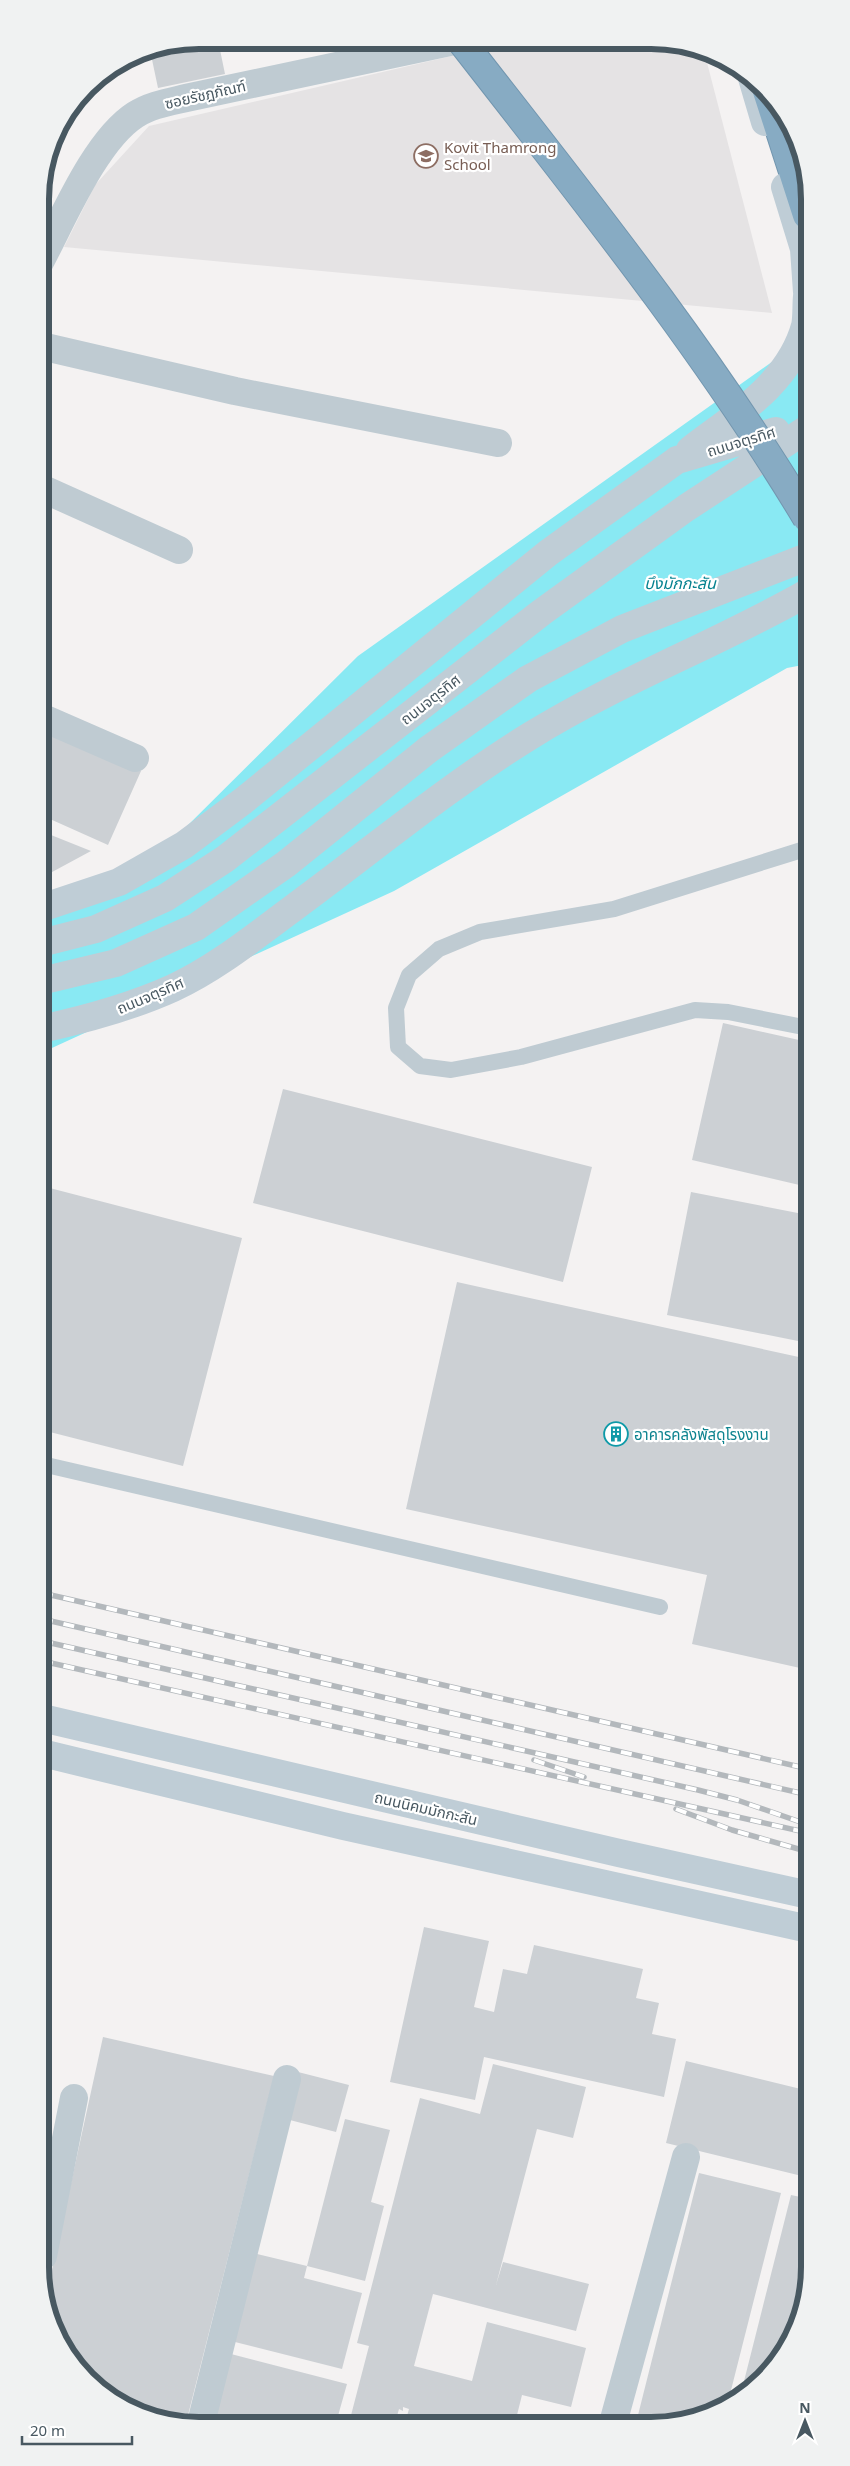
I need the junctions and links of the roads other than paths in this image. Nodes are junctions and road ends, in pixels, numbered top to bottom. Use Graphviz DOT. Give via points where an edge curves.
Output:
graph roads {
  1 [pos="417,49"];
  2 [pos="468,49"];
  3 [pos="756,92"];
  4 [pos="774,114"];
  5 [pos="801,195"];
  6 [pos="801,239"];
  7 [pos="49,245"];
  8 [pos="801,335"];
  9 [pos="49,348"];
  10 [pos="801,424"];
  11 [pos="801,433"];
  12 [pos="498,443"];
  13 [pos="677,460"];
  14 [pos="49,492"];
  15 [pos="801,509"];
  16 [pos="179,550"];
  17 [pos="801,559"];
  18 [pos="801,597"];
  19 [pos="49,720"];
  20 [pos="135,758"];
  21 [pos="801,850"];
  22 [pos="49,905"];
  23 [pos="49,941"];
  24 [pos="49,979"];
  25 [pos="49,1027"];
  26 [pos="801,1027"];
  27 [pos="49,1466"];
  28 [pos="660,1606"];
  29 [pos="49,1720"];
  30 [pos="49,1755"];
  31 [pos="801,1893"];
  32 [pos="801,1927"];
  33 [pos="287,2079"];
  34 [pos="74,2098"];
  35 [pos="686,2157"];
  36 [pos="49,2225"];
  37 [pos="202,2417"];
  38 [pos="615,2417"];
  1 -- 7 [label="street, ซอยรัชฎภัณฑ์" via="159,104 136,115 112,134"];
  2 -- 15 [label="highway, bridge" via="662,301"];
  3 -- 6 [label="main road"];
  4 -- 5 [label="highway"];
  8 -- 13 [label="main road" via="785,369 759,397"];
  9 -- 12 [label="street" via="235,391"];
  10 -- 13 [label="main road, ถนนจตุรทิศ"];
  11 -- 23 [label="main road, ถนนจตุรทิศ" via="686,508 542,612 225,859 165,898 96,929"];
  13 -- 22 [label="main road, ถนนจตุรทิศ" via="548,553 243,801 184,845 119,882"];
  14 -- 16 [label="street"];
  17 -- 24 [label="main road" via="622,629 528,680 428,749 286,864 196,927 116,963"];
  18 -- 25 [label="main road, ถนนจตุรทิศ" via="644,674 531,736 432,802 236,950 174,987 100,1016"];
  19 -- 20 [label="street"];
  21 -- 26 [label="lane" via="614,909 480,932 439,949 409,975 396,1008 398,1047 420,1066 451,1070 530,1055 695,1010 728,1012"];
  27 -- 28 [label="lane"];
  29 -- 31 [label="main road, ถนนนิคมมักกะสัน"];
  30 -- 32 [label="main road" via="343,1826"];
  33 -- 37 [label="street"];
  34 -- 36 [label="street"];
  35 -- 38 [label="street"];
}
